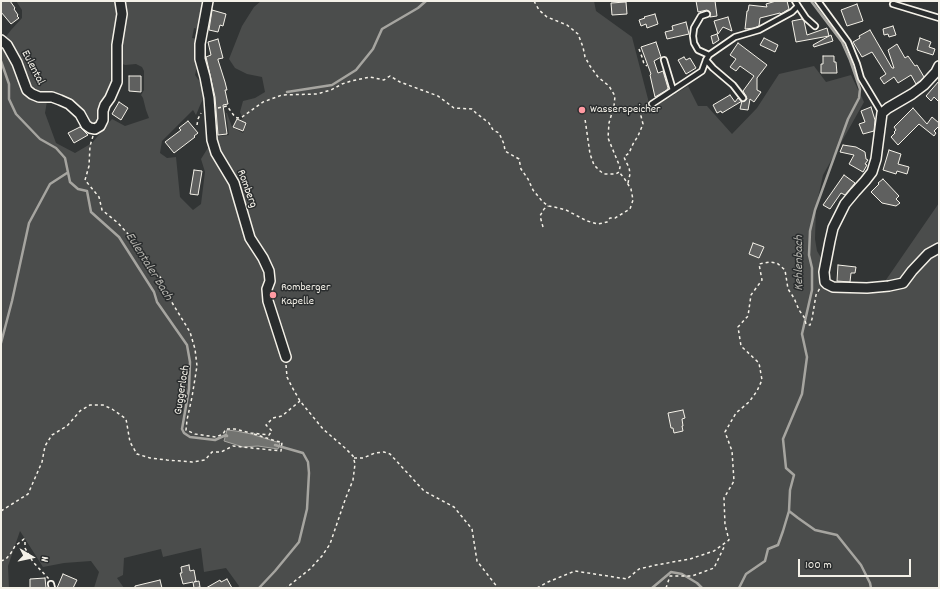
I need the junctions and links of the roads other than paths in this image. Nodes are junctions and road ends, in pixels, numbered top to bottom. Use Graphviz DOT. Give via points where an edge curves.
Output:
graph roads {
  1 [pos="120,1"];
  2 [pos="208,1"];
  3 [pos="818,1"];
  4 [pos="797,3"];
  5 [pos="893,4"];
  6 [pos="707,14"];
  7 [pos="939,18"];
  8 [pos="815,26"];
  9 [pos="1,40"];
  10 [pos="709,55"];
  11 [pos="664,60"];
  12 [pos="706,60"];
  13 [pos="938,71"];
  14 [pos="673,90"];
  15 [pos="743,98"];
  16 [pos="652,104"];
  17 [pos="882,113"];
  18 [pos="939,248"];
  19 [pos="286,357"];
  1 -- 9 [label="street, Eulental" via="122,14 117,45 117,82 105,105 103,120 95,129 86,125 80,114 69,104 52,97 39,97 27,90 17,63 7,45"];
  2 -- 19 [label="street, Romberg" via="200,44 200,59 205,77 212,140 216,153 234,183 250,238 269,271 268,301"];
  3 -- 17 [label="lane" via="848,42 861,78"];
  4 -- 8 [label="lane" via="806,18"];
  4 -- 10 [label="lane" via="788,15 759,30 735,37"];
  5 -- 7 [label="lane"];
  6 -- 10 [label="lane" via="701,16 694,28 693,36 698,50"];
  10 -- 12 [label="lane"];
  11 -- 14 [label="lane"];
  12 -- 14 [label="lane" via="702,71"];
  12 -- 15 [label="lane"];
  13 -- 17 [label="street" via="924,85"];
  14 -- 16 [label="lane"];
  17 -- 18 [label="street" via="872,172 845,204 833,228 824,272 825,282 833,287 867,288 903,283 928,254"];
}
